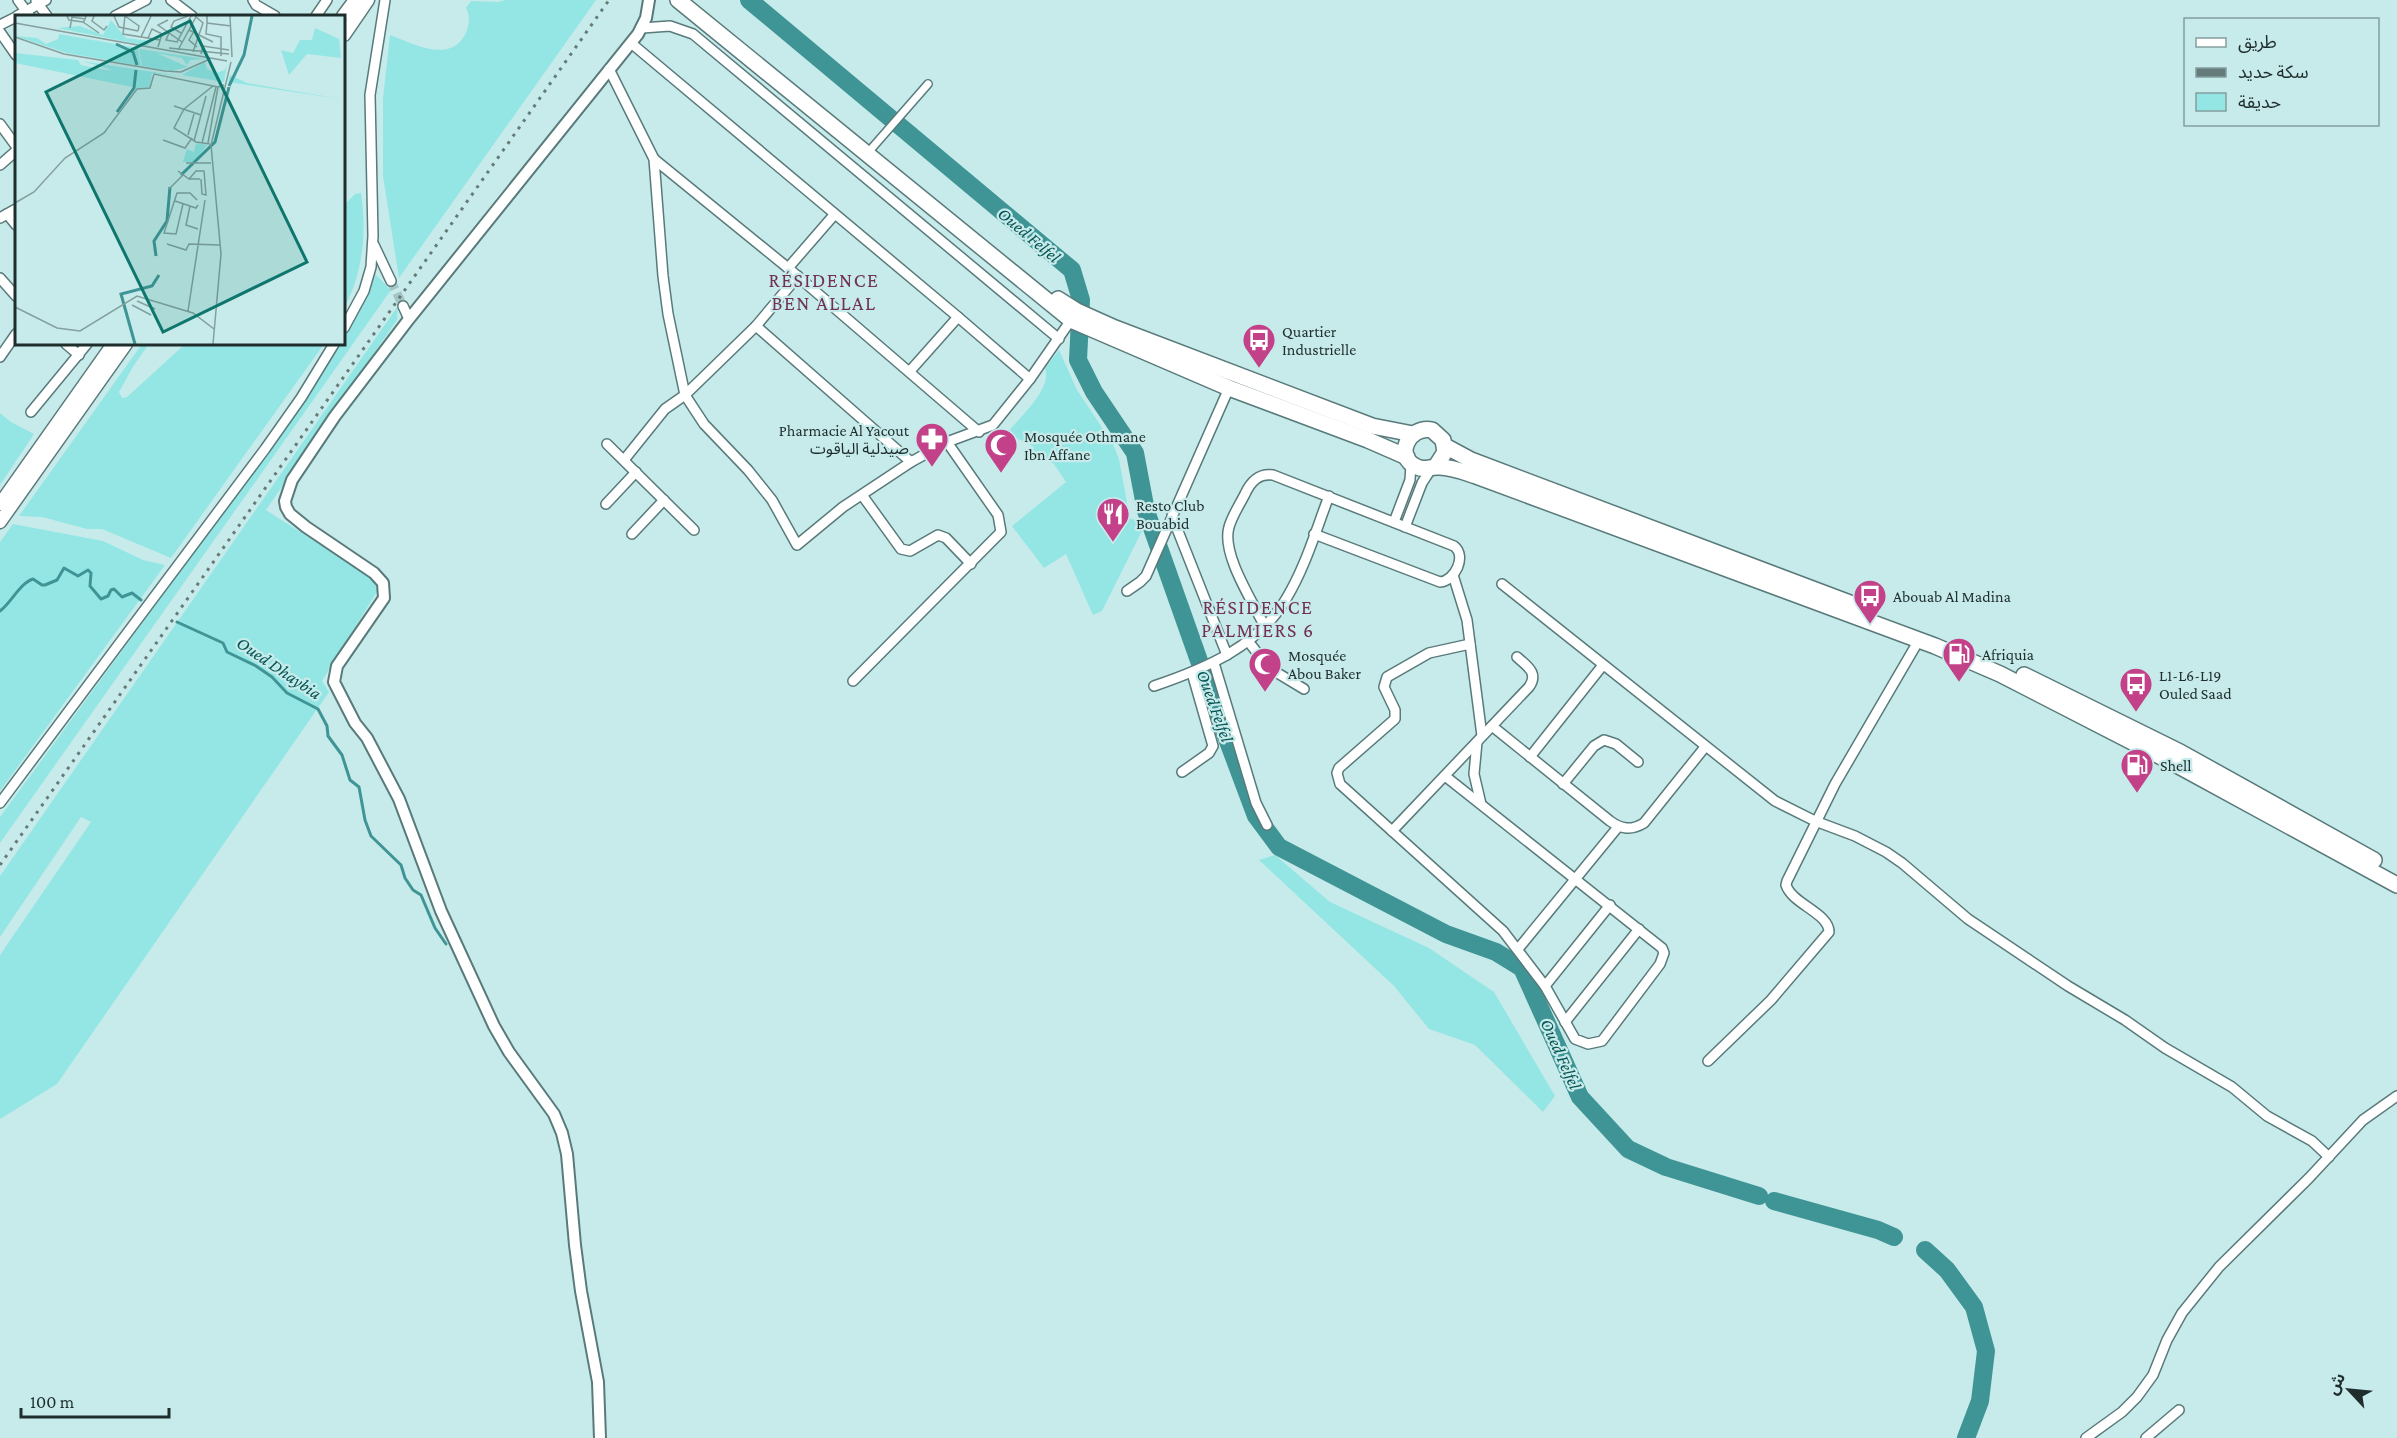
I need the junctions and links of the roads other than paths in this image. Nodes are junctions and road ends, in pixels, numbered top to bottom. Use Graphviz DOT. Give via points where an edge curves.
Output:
graph roads {
  1 [pos="18,0"];
  2 [pos="146,0"];
  3 [pos="171,0"];
  4 [pos="253,0"];
  5 [pos="327,0"];
  6 [pos="355,0"];
  7 [pos="368,0"];
  8 [pos="385,0"];
  9 [pos="649,0"];
  10 [pos="678,0"];
  11 [pos="694,0"];
  12 [pos="40,1"];
  13 [pos="22,15"];
  14 [pos="23,15"];
  15 [pos="47,15"];
  16 [pos="117,15"];
  17 [pos="191,15"];
  18 [pos="273,15"];
  19 [pos="317,15"];
  20 [pos="344,15"];
  21 [pos="15,19"];
  22 [pos="0,25"];
  23 [pos="642,28"];
  24 [pos="0,32"];
  25 [pos="345,34"];
  26 [pos="631,43"];
  27 [pos="15,54"];
  28 [pos="609,69"];
  29 [pos="928,84"];
  30 [pos="0,124"];
  31 [pos="15,145"];
  32 [pos="872,148"];
  33 [pos="15,153"];
  34 [pos="654,159"];
  35 [pos="0,165"];
  36 [pos="834,215"];
  37 [pos="374,243"];
  38 [pos="788,268"];
  39 [pos="798,276"];
  40 [pos="0,278"];
  41 [pos="391,282"];
  42 [pos="15,295"];
  43 [pos="403,306"];
  44 [pos="958,316"];
  45 [pos="409,319"];
  46 [pos="1079,319"];
  47 [pos="345,326"];
  48 [pos="756,326"];
  49 [pos="15,335"];
  50 [pos="1059,339"];
  51 [pos="67,345"];
  52 [pos="86,345"];
  53 [pos="112,345"];
  54 [pos="125,345"];
  55 [pos="333,345"];
  56 [pos="79,355"];
  57 [pos="0,357"];
  58 [pos="910,371"];
  59 [pos="1030,380"];
  60 [pos="1228,388"];
  61 [pos="685,395"];
  62 [pos="31,412"];
  63 [pos="979,432"];
  64 [pos="1413,434"];
  65 [pos="947,442"];
  66 [pos="607,444"];
  67 [pos="1445,446"];
  68 [pos="624,460"];
  69 [pos="1409,461"];
  70 [pos="911,462"];
  71 [pos="1433,468"];
  72 [pos="636,472"];
  73 [pos="862,495"];
  74 [pos="1329,496"];
  75 [pos="664,500"];
  76 [pos="0,504"];
  77 [pos="606,504"];
  78 [pos="1170,521"];
  79 [pos="0,522"];
  80 [pos="1394,522"];
  81 [pos="1405,526"];
  82 [pos="694,530"];
  83 [pos="632,534"];
  84 [pos="1314,534"];
  85 [pos="971,564"];
  86 [pos="1453,575"];
  87 [pos="1502,584"];
  88 [pos="1127,591"];
  89 [pos="1265,627"];
  90 [pos="1248,640"];
  91 [pos="1919,640"];
  92 [pos="1470,644"];
  93 [pos="1227,655"];
  94 [pos="1516,657"];
  95 [pos="1211,664"];
  96 [pos="1603,665"];
  97 [pos="1195,672"];
  98 [pos="854,681"];
  99 [pos="1154,686"];
  100 [pos="1304,689"];
  101 [pos="1492,726"];
  102 [pos="1479,739"];
  103 [pos="1705,747"];
  104 [pos="1530,757"];
  105 [pos="1638,762"];
  106 [pos="1182,772"];
  107 [pos="1445,776"];
  108 [pos="1563,784"];
  109 [pos="0,803"];
  110 [pos="1481,804"];
  111 [pos="1815,821"];
  112 [pos="1267,825"];
  113 [pos="1618,827"];
  114 [pos="1392,831"];
  115 [pos="2397,874"];
  116 [pos="1575,879"];
  117 [pos="2397,885"];
  118 [pos="1610,905"];
  119 [pos="1639,928"];
  120 [pos="1518,949"];
  121 [pos="1545,986"];
  122 [pos="1565,1022"];
  123 [pos="1708,1061"];
  124 [pos="2397,1096"];
  125 [pos="2329,1156"];
  126 [pos="2179,1410"];
  127 [pos="600,1438"];
  128 [pos="2086,1438"];
  129 [pos="2146,1438"];
  1 -- 13 [label="street"];
  2 -- 16 [label="street"];
  3 -- 17 [label="street"];
  4 -- 18 [label="street"];
  5 -- 19 [label="street"];
  6 -- 20 [label="main road"];
  7 -- 25 [label="main road"];
  8 -- 37 [label="street" via="370,95"];
  9 -- 23 [label="street"];
  10 -- 46 [label="highway"];
  11 -- 32 [label="highway"];
  12 -- 14 [label="street"];
  12 -- 15 [label="street"];
  21 -- 22 [label="street"];
  23 -- 26 [label="street"];
  23 -- 50 [label="street" via="670,26 693,34"];
  24 -- 27 [label="street"];
  26 -- 28 [label="street"];
  26 -- 36 [label="street"];
  28 -- 34 [label="street"];
  28 -- 45 [label="street"];
  29 -- 32 [label="street"];
  30 -- 31 [label="street"];
  32 -- 46 [label="highway"];
  33 -- 35 [label="street"];
  34 -- 38 [label="street"];
  34 -- 61 [label="street" via="661,265"];
  36 -- 38 [label="street"];
  36 -- 44 [label="street"];
  37 -- 41 [label="street"];
  37 -- 47 [label="street" via="364,291"];
  38 -- 39 [label="street"];
  39 -- 48 [label="street"];
  39 -- 58 [label="street"];
  40 -- 42 [label="street"];
  43 -- 45 [label="street"];
  44 -- 58 [label="street"];
  44 -- 59 [label="street"];
  45 -- 127 [label="street" via="302,461 287,492 286,507 296,520 383,583 384,598 337,666 334,682 399,799 441,911 494,1026 554,1114 562,1133 581,1291 598,1382"];
  46 -- 50 [label="street"];
  46 -- 60 [label="highway"];
  46 -- 64 [label="highway" via="1372,426"];
  48 -- 61 [label="street"];
  48 -- 70 [label="street"];
  49 -- 57 [label="street"];
  50 -- 59 [label="street"];
  51 -- 56 [label="street"];
  52 -- 56 [label="street"];
  53 -- 76 [label="main road"];
  54 -- 79 [label="main road"];
  55 -- 109 [label="street" via="265,449"];
  56 -- 62 [label="street"];
  58 -- 63 [label="street"];
  59 -- 63 [label="street" via="993,425"];
  60 -- 69 [label="highway" via="1368,440"];
  60 -- 78 [label="street"];
  61 -- 68 [label="street" via="665,409"];
  61 -- 73 [label="street" via="704,424 772,500 797,545"];
  63 -- 65 [label="street"];
  64 -- 67 [label="highway" via="1422,429 1432,430"];
  64 -- 69 [label="highway" via="1406,444"];
  65 -- 70 [label="street"];
  65 -- 85 [label="street" via="998,515 1000,532"];
  66 -- 68 [label="street"];
  67 -- 71 [label="highway" via="1444,458"];
  67 -- 115 [label="highway" via="1480,463 1933,634 2002,664 2186,755"];
  68 -- 72 [label="street"];
  69 -- 71 [label="highway" via="1424,470"];
  69 -- 80 [label="street" via="1410,480"];
  70 -- 73 [label="street"];
  71 -- 81 [label="street" via="1422,483"];
  71 -- 91 [label="highway" via="1476,476"];
  72 -- 75 [label="street"];
  72 -- 77 [label="street"];
  73 -- 85 [label="street" via="901,549 910,551 942,536"];
  74 -- 80 [label="street"];
  74 -- 84 [label="street"];
  74 -- 89 [label="street" via="1274,475 1262,475 1249,485 1229,526 1228,547"];
  75 -- 82 [label="street"];
  75 -- 83 [label="street"];
  78 -- 88 [label="street" via="1147,573"];
  78 -- 93 [label="street"];
  80 -- 81 [label="street"];
  81 -- 86 [label="street" via="1457,548 1460,555"];
  84 -- 86 [label="street" via="1440,582"];
  84 -- 89 [label="street" via="1286,600"];
  85 -- 98 [label="street"];
  86 -- 92 [label="street" via="1465,608"];
  87 -- 96 [label="street"];
  89 -- 90 [label="street"];
  90 -- 93 [label="street"];
  90 -- 100 [label="street" via="1269,668"];
  91 -- 111 [label="street"];
  91 -- 117 [label="highway" via="2000,674"];
  92 -- 102 [label="street"];
  92 -- 114 [label="street" via="1429,653 1387,677 1384,687 1395,719 1339,768 1340,784"];
  93 -- 95 [label="street"];
  94 -- 101 [label="street" via="1531,669 1533,681"];
  95 -- 97 [label="street"];
  95 -- 112 [label="street" via="1256,803"];
  96 -- 103 [label="street"];
  96 -- 104 [label="street"];
  97 -- 99 [label="street"];
  97 -- 106 [label="street" via="1213,746"];
  101 -- 102 [label="street"];
  101 -- 104 [label="street"];
  102 -- 107 [label="street"];
  102 -- 110 [label="street" via="1474,774"];
  103 -- 111 [label="street" via="1775,801"];
  103 -- 113 [label="street" via="1644,823"];
  104 -- 108 [label="street"];
  105 -- 108 [label="street" via="1616,744 1604,740 1594,746"];
  107 -- 110 [label="street"];
  107 -- 114 [label="street"];
  108 -- 113 [label="street"];
  110 -- 116 [label="street"];
  111 -- 123 [label="street" via="1786,885 1790,893 1826,922 1829,932 1771,1000"];
  111 -- 125 [label="street" via="1886,852 1977,925 2165,1048 2224,1081 2267,1116"];
  113 -- 116 [label="street"];
  114 -- 120 [label="street"];
  116 -- 118 [label="street"];
  116 -- 120 [label="street"];
  118 -- 119 [label="street"];
  118 -- 121 [label="street"];
  119 -- 122 [label="street"];
  119 -- 122 [label="street" via="1662,948 1663,959 1602,1041 1581,1043 1570,1034"];
  120 -- 121 [label="street"];
  121 -- 122 [label="street"];
  124 -- 125 [label="street" via="2363,1120"];
  125 -- 128 [label="street" via="2199,1290 2182,1313 2153,1375 2137,1397"];
  126 -- 129 [label="street"];
}
